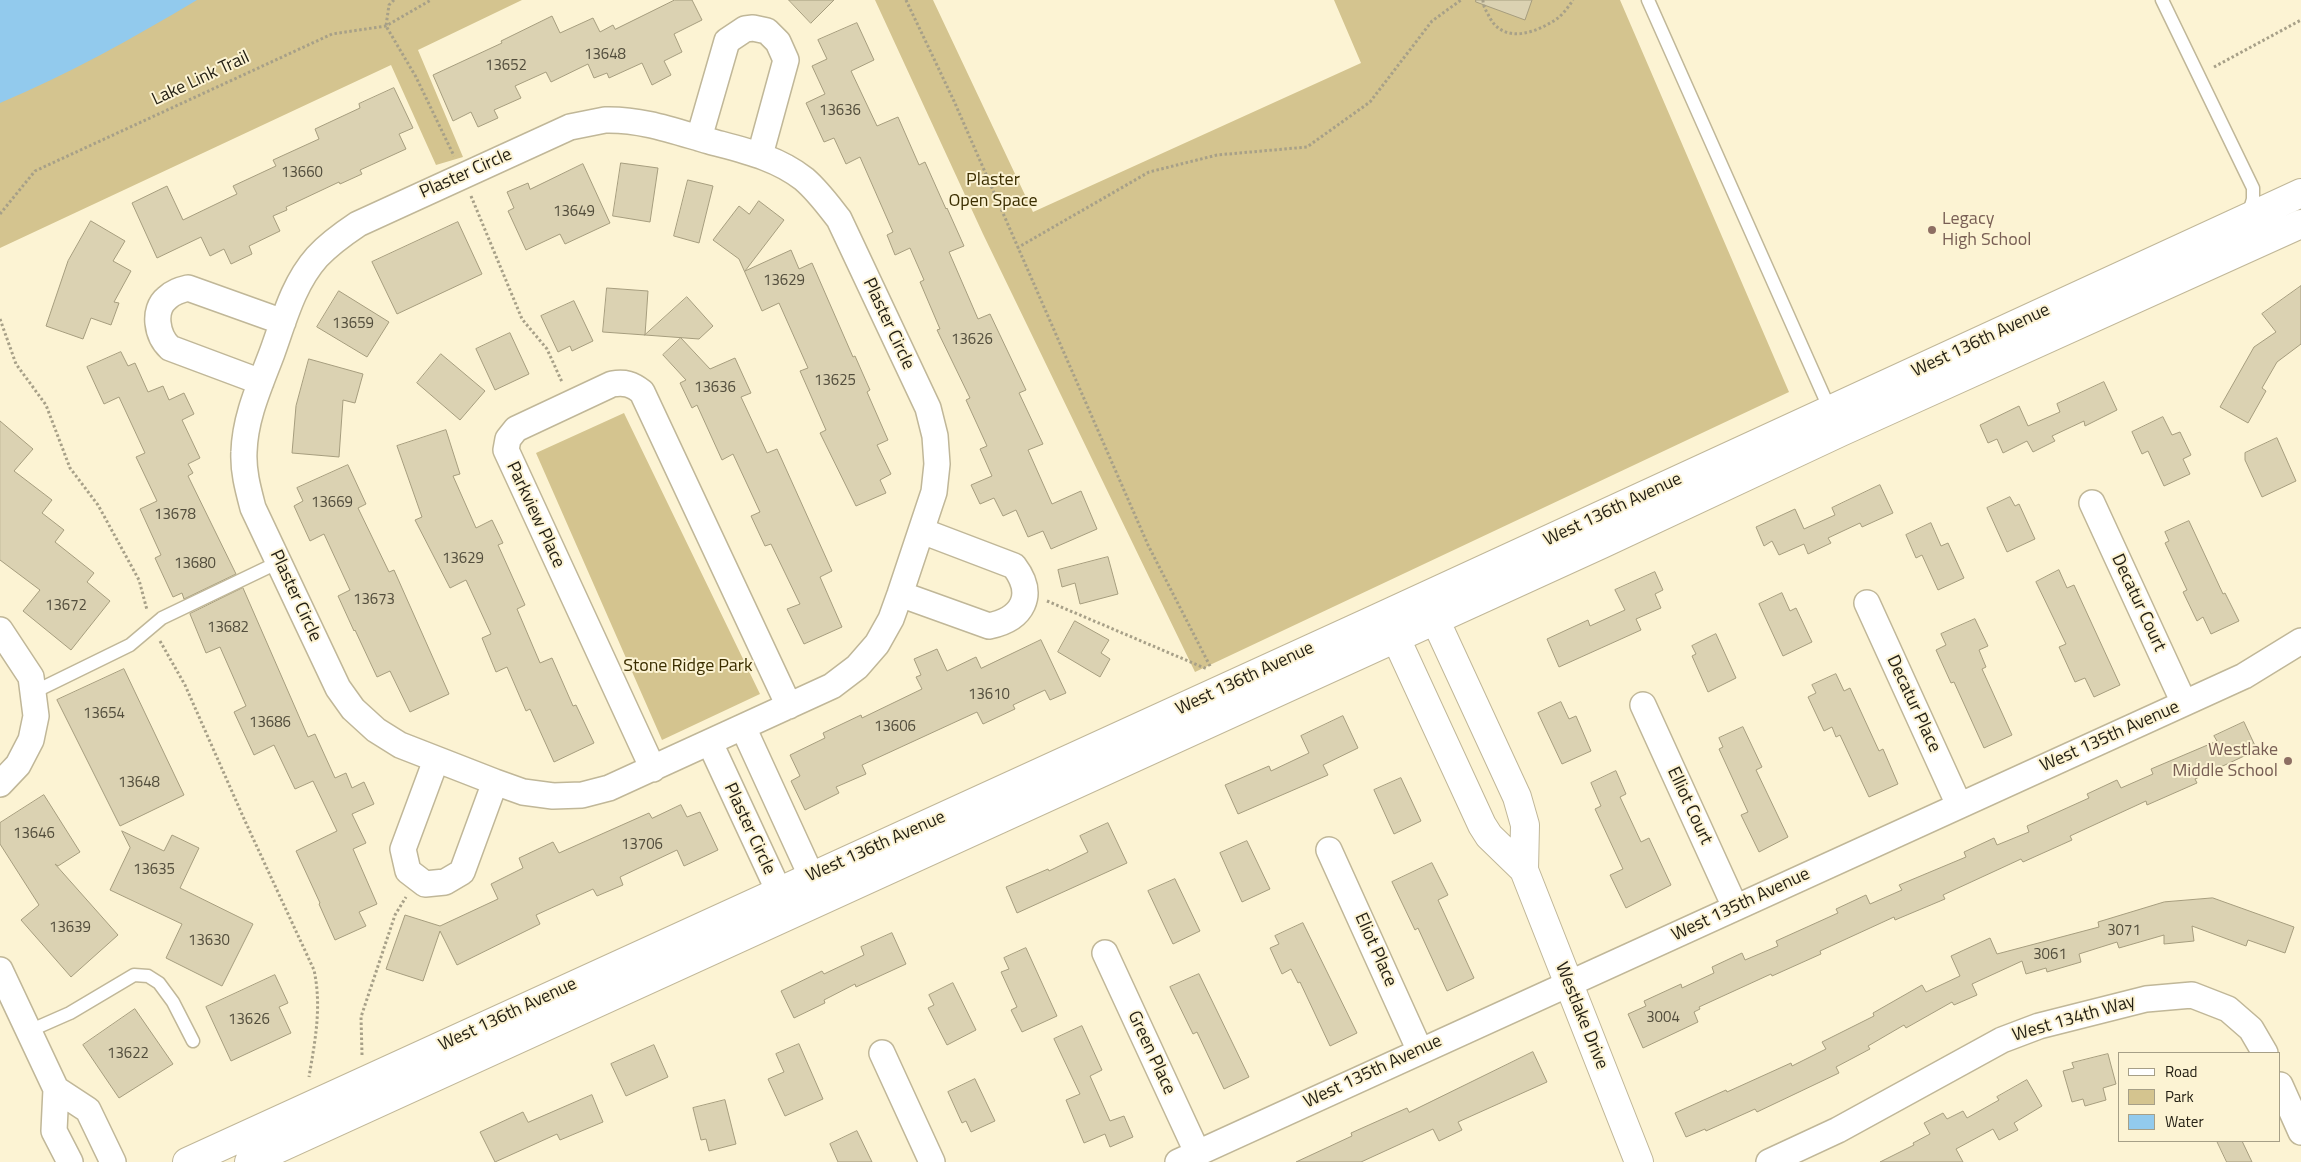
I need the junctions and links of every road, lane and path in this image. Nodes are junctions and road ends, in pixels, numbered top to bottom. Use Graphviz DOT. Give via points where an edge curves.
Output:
graph roads {
  1 [pos="394,0"];
  2 [pos="431,0"];
  3 [pos="906,0"];
  4 [pos="1462,0"];
  5 [pos="1484,0"];
  6 [pos="1574,0"];
  7 [pos="1648,0"];
  8 [pos="2162,0"];
  9 [pos="2301,20"];
  10 [pos="386,26"];
  11 [pos="2212,68"];
  12 [pos="699,138"];
  13 [pos="760,155"];
  14 [pos="463,176"];
  15 [pos="2301,193"];
  16 [pos="0,214"];
  17 [pos="2247,218"];
  18 [pos="2301,224"];
  19 [pos="1017,248"];
  20 [pos="2229,256"];
  21 [pos="0,319"];
  22 [pos="283,322"];
  23 [pos="261,382"];
  24 [pos="572,403"];
  25 [pos="1836,421"];
  26 [pos="2092,503"];
  27 [pos="922,531"];
  28 [pos="279,562"];
  29 [pos="900,594"];
  30 [pos="1025,596"];
  31 [pos="1867,603"];
  32 [pos="1430,608"];
  33 [pos="153,625"];
  34 [pos="1391,626"];
  35 [pos="0,630"];
  36 [pos="2301,641"];
  37 [pos="34,692"];
  38 [pos="2184,703"];
  39 [pos="1642,705"];
  40 [pos="789,706"];
  41 [pos="743,727"];
  42 [pos="710,743"];
  43 [pos="436,760"];
  44 [pos="653,769"];
  45 [pos="496,782"];
  46 [pos="0,784"];
  47 [pos="1959,805"];
  48 [pos="1329,850"];
  49 [pos="1524,870"];
  50 [pos="417,880"];
  51 [pos="817,888"];
  52 [pos="784,903"];
  53 [pos="1735,908"];
  54 [pos="1105,953"];
  55 [pos="0,970"];
  56 [pos="1568,983"];
  57 [pos="29,1031"];
  58 [pos="193,1041"];
  59 [pos="1420,1051"];
  60 [pos="2264,1052"];
  61 [pos="882,1054"];
  62 [pos="362,1058"];
  63 [pos="309,1077"];
  64 [pos="2281,1087"];
  65 [pos="56,1089"];
  66 [pos="2301,1132"];
  67 [pos="1188,1157"];
  68 [pos="70,1162"];
  69 [pos="113,1162"];
  70 [pos="187,1162"];
  71 [pos="249,1162"];
  72 [pos="932,1162"];
  73 [pos="1639,1162"];
  74 [pos="1770,1162"];
  1 -- 10 [label="path" via="389,5"];
  2 -- 10 [label="path, Lake Link Trail"];
  3 -- 19 [label="path" via="954,101"];
  4 -- 19 [label="path" via="1432,22 1370,102 1307,147 1217,155 1149,172"];
  5 -- 6 [label="path" via="1483,5 1495,27 1515,35 1536,30 1559,17"];
  7 -- 25 [label="lane"];
  8 -- 17 [label="lane" via="2253,188"];
  9 -- 11 [label="path"];
  10 -- 14 [label="path" via="416,78"];
  10 -- 16 [label="path, Lake Link Trail" via="332,34 35,171"];
  12 -- 13 [label="street, Plaster Circle"];
  12 -- 13 [label="street" via="727,41 745,29 766,31 778,42 786,60"];
  12 -- 14 [label="street, Plaster Circle" via="631,120 592,122 570,128"];
  13 -- 27 [label="street, Plaster Circle" via="803,179 822,196 839,219 928,408 937,464 934,492"];
  14 -- 22 [label="street, Plaster Circle" via="358,224 335,240 316,258 300,281"];
  14 -- 24 [label="path" via="522,319 547,350"];
  15 -- 17 [label="main road, West 136th Avenue"];
  17 -- 20 [label="main road"];
  17 -- 25 [label="main road, West 136th Avenue"];
  18 -- 20 [label="main road, West 136th Avenue"];
  19 -- 30 [label="path" via="1148,545 1212,671 1054,602"];
  20 -- 25 [label="main road, West 136th Avenue"];
  21 -- 33 [label="path" via="16,364 46,405 70,468 98,505 139,580"];
  22 -- 23 [label="street, Plaster Circle"];
  22 -- 23 [label="street" via="188,288 174,292 159,309 159,330 170,348"];
  23 -- 28 [label="street, Plaster Circle" via="248,421 244,452 246,480 254,508"];
  24 -- 40 [label="street, Parkview Place" via="612,384 623,383 642,392"];
  24 -- 44 [label="street, Parkview Place" via="516,429 508,439 506,450"];
  25 -- 32 [label="main road, West 136th Avenue" via="1602,544"];
  26 -- 38 [label="street, Decatur Court"];
  27 -- 29 [label="street, Plaster Circle"];
  27 -- 30 [label="street" via="1014,566 1024,586"];
  28 -- 33 [label="lane"];
  28 -- 43 [label="street, Plaster Circle" via="338,688 353,709 400,745"];
  29 -- 30 [label="street" via="989,626 1012,618 1022,608"];
  29 -- 40 [label="street, Plaster Circle" via="877,644 857,667 832,686"];
  31 -- 47 [label="street, Decatur Place"];
  32 -- 34 [label="main road, West 136th Avenue"];
  32 -- 49 [label="main road, Westlake Drive" via="1523,813"];
  33 -- 37 [label="lane" via="130,645"];
  33 -- 63 [label="path" via="186,685 314,970 319,992"];
  34 -- 49 [label="main road, Westlake Drive" via="1482,825"];
  34 -- 51 [label="main road, West 136th Avenue"];
  35 -- 37 [label="street" via="31,677"];
  36 -- 38 [label="street, West 135th Avenue" via="2244,676"];
  37 -- 46 [label="street" via="36,716 31,740 18,765"];
  38 -- 47 [label="street, West 135th Avenue"];
  39 -- 53 [label="street, Elliot Court"];
  40 -- 41 [label="street, Plaster Circle"];
  41 -- 42 [label="street, Plaster Circle"];
  41 -- 51 [label="street, Plaster Circle"];
  42 -- 44 [label="street, Plaster Circle"];
  42 -- 52 [label="street, Plaster Circle"];
  43 -- 45 [label="street, Plaster Circle"];
  43 -- 50 [label="street" via="404,849 408,870"];
  44 -- 45 [label="street, Plaster Circle" via="609,788 582,795 523,792"];
  45 -- 50 [label="street" via="462,872 445,882 432,884"];
  47 -- 53 [label="street, West 135th Avenue"];
  48 -- 59 [label="street, Eliot Place"];
  49 -- 56 [label="main road, Westlake Drive"];
  50 -- 62 [label="path" via="395,915 361,1017"];
  51 -- 52 [label="main road, West 136th Avenue"];
  52 -- 70 [label="main road, West 136th Avenue"];
  52 -- 71 [label="main road, West 136th Avenue"];
  53 -- 56 [label="street, West 135th Avenue"];
  54 -- 67 [label="street, Green Place"];
  55 -- 57 [label="street"];
  56 -- 59 [label="street, West 135th Avenue"];
  56 -- 73 [label="main road, Westlake Drive"];
  57 -- 58 [label="lane" via="70,1013 134,976 148,976 159,983 173,1002"];
  57 -- 65 [label="street"];
  59 -- 67 [label="street, West 135th Avenue"];
  60 -- 74 [label="street, West 134th Way" via="2251,1029 2228,1009 2192,995 2146,998 2039,1026 2002,1040 1838,1130"];
  61 -- 72 [label="street"];
  64 -- 66 [label="street"];
  65 -- 68 [label="street" via="54,1131"];
  65 -- 69 [label="street" via="88,1110"];
}
